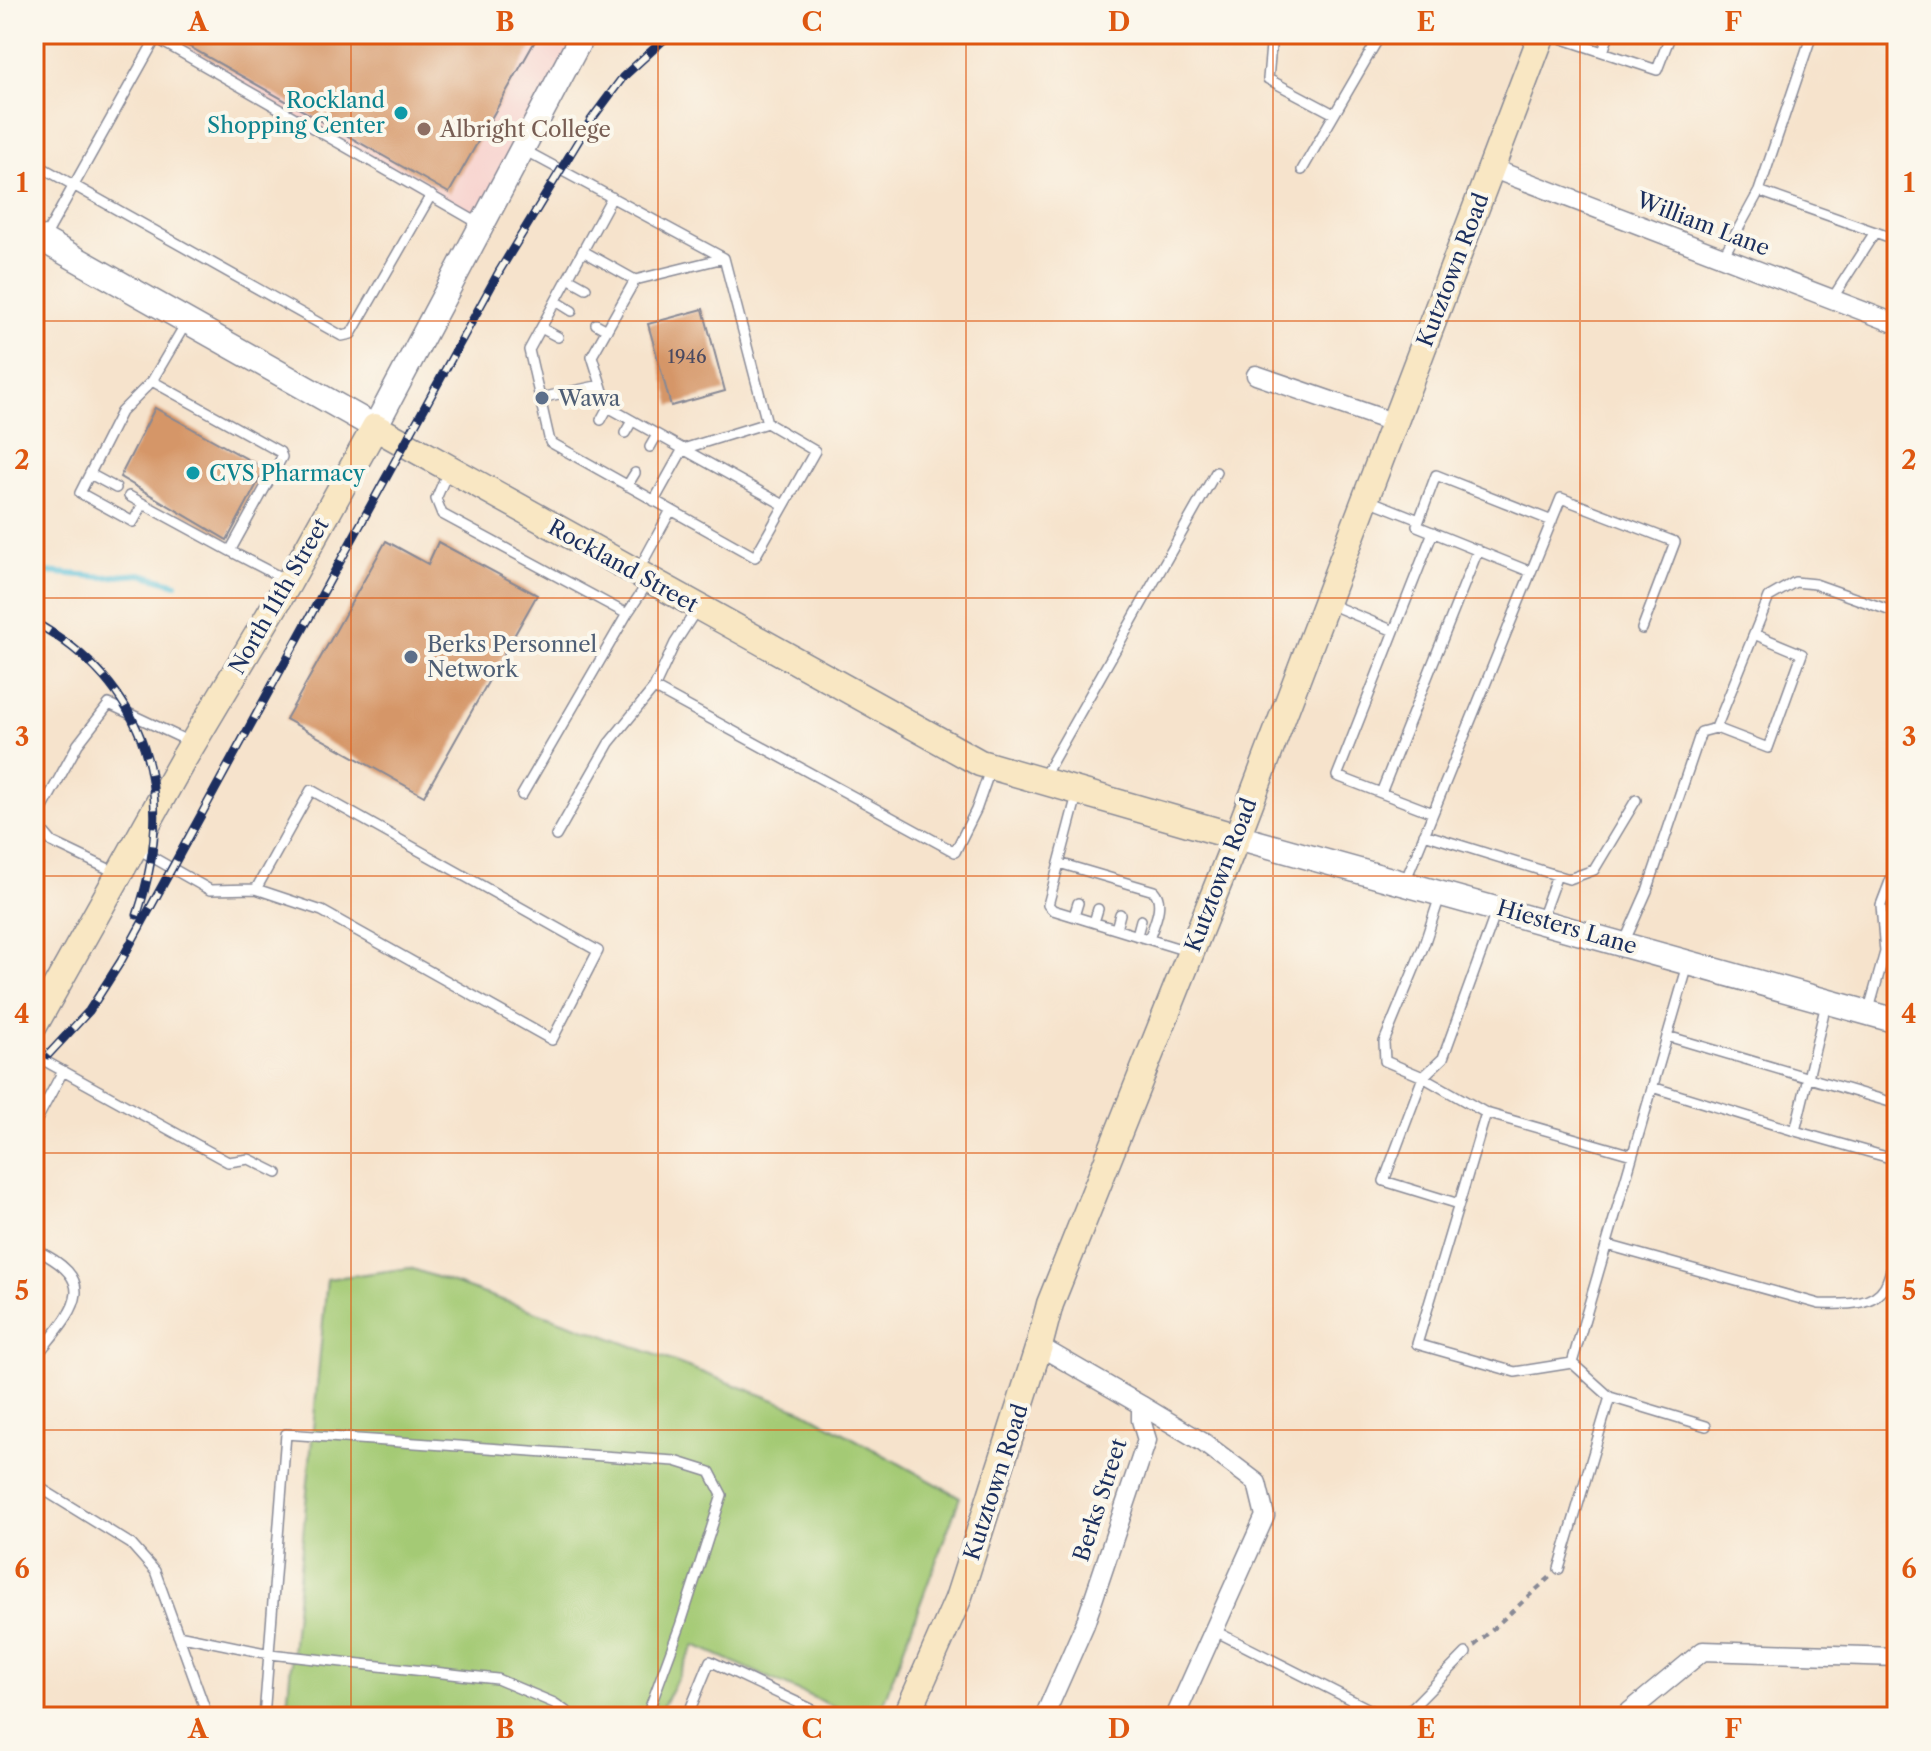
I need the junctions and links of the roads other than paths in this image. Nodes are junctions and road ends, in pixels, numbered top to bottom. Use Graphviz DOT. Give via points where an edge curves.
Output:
graph roads {
  1 [pos="583,34"];
  2 [pos="1272,34"];
  3 [pos="1381,34"];
  4 [pos="1545,34"];
  5 [pos="1609,34"];
  6 [pos="1671,34"];
  7 [pos="1812,34"];
  8 [pos="152,36"];
  9 [pos="1603,52"];
  10 [pos="1334,114"];
  11 [pos="522,149"];
  12 [pos="34,163"];
  13 [pos="1491,168"];
  14 [pos="1302,170"];
  15 [pos="74,185"];
  16 [pos="1759,191"];
  17 [pos="431,195"];
  18 [pos="612,197"];
  19 [pos="480,224"];
  20 [pos="1875,232"];
  21 [pos="39,238"];
  22 [pos="1897,240"];
  23 [pos="583,251"];
  24 [pos="1723,257"];
  25 [pos="724,258"];
  26 [pos="568,278"];
  27 [pos="635,280"];
  28 [pos="586,288"];
  29 [pos="1832,299"];
  30 [pos="556,301"];
  31 [pos="610,301"];
  32 [pos="620,307"];
  33 [pos="572,311"];
  34 [pos="187,320"];
  35 [pos="596,324"];
  36 [pos="1897,324"];
  37 [pos="541,328"];
  38 [pos="607,330"];
  39 [pos="558,337"];
  40 [pos="582,350"];
  41 [pos="592,356"];
  42 [pos="1256,375"];
  43 [pos="152,381"];
  44 [pos="601,385"];
  45 [pos="540,398"];
  46 [pos="608,407"];
  47 [pos="601,420"];
  48 [pos="632,421"];
  49 [pos="767,423"];
  50 [pos="1395,423"];
  51 [pos="375,427"];
  52 [pos="625,433"];
  53 [pos="657,435"];
  54 [pos="586,447"];
  55 [pos="650,447"];
  56 [pos="683,449"];
  57 [pos="579,459"];
  58 [pos="610,460"];
  59 [pos="449,468"];
  60 [pos="604,472"];
  61 [pos="1216,472"];
  62 [pos="635,473"];
  63 [pos="90,474"];
  64 [pos="627,486"];
  65 [pos="116,488"];
  66 [pos="129,496"];
  67 [pos="1366,499"];
  68 [pos="654,501"];
  69 [pos="143,504"];
  70 [pos="784,505"];
  71 [pos="671,510"];
  72 [pos="1419,520"];
  73 [pos="1552,521"];
  74 [pos="1433,532"];
  75 [pos="1478,550"];
  76 [pos="230,551"];
  77 [pos="1531,572"];
  78 [pos="643,578"];
  79 [pos="289,582"];
  80 [pos="1326,603"];
  81 [pos="698,608"];
  82 [pos="1897,613"];
  83 [pos="627,614"];
  84 [pos="1642,629"];
  85 [pos="1394,631"];
  86 [pos="1754,634"];
  87 [pos="654,688"];
  88 [pos="1716,728"];
  89 [pos="193,743"];
  90 [pos="992,766"];
  91 [pos="1041,781"];
  92 [pos="1078,792"];
  93 [pos="1381,793"];
  94 [pos="522,795"];
  95 [pos="1636,800"];
  96 [pos="1433,813"];
  97 [pos="34,832"];
  98 [pos="46,834"];
  99 [pos="1424,834"];
  100 [pos="556,836"];
  101 [pos="1237,837"];
  102 [pos="134,847"];
  103 [pos="1059,863"];
  104 [pos="1897,863"];
  105 [pos="1086,871"];
  106 [pos="119,874"];
  107 [pos="1557,875"];
  108 [pos="1083,882"];
  109 [pos="1405,882"];
  110 [pos="1128,883"];
  111 [pos="256,889"];
  112 [pos="1441,892"];
  113 [pos="1125,894"];
  114 [pos="1078,903"];
  115 [pos="1498,908"];
  116 [pos="1098,909"];
  117 [pos="1120,914"];
  118 [pos="1074,916"];
  119 [pos="1541,919"];
  120 [pos="1141,920"];
  121 [pos="1094,922"];
  122 [pos="1116,929"];
  123 [pos="1137,935"];
  124 [pos="1149,939"];
  125 [pos="1897,939"];
  126 [pos="1624,943"];
  127 [pos="1885,952"];
  128 [pos="1191,953"];
  129 [pos="1689,961"];
  130 [pos="41,1000"];
  131 [pos="1827,1001"];
  132 [pos="1868,1013"];
  133 [pos="1897,1021"];
  134 [pos="34,1026"];
  135 [pos="1667,1036"];
  136 [pos="34,1055"];
  137 [pos="63,1071"];
  138 [pos="1423,1077"];
  139 [pos="1808,1078"];
  140 [pos="1652,1087"];
  141 [pos="1897,1104"];
  142 [pos="1486,1113"];
  143 [pos="34,1125"];
  144 [pos="1795,1131"];
  145 [pos="1632,1155"];
  146 [pos="1897,1160"];
  147 [pos="277,1173"];
  148 [pos="1459,1204"];
  149 [pos="1607,1245"];
  150 [pos="1897,1248"];
  151 [pos="34,1249"];
  152 [pos="1039,1346"];
  153 [pos="34,1359"];
  154 [pos="1572,1363"];
  155 [pos="1610,1397"];
  156 [pos="1141,1405"];
  157 [pos="1706,1426"];
  158 [pos="34,1484"];
  159 [pos="1559,1569"];
  160 [pos="178,1635"];
  161 [pos="1210,1636"];
  162 [pos="1466,1653"];
  163 [pos="270,1654"];
  164 [pos="1897,1657"];
  165 [pos="1375,1715"];
  166 [pos="208,1717"];
  167 [pos="264,1717"];
  168 [pos="574,1717"];
  169 [pos="643,1717"];
  170 [pos="687,1717"];
  171 [pos="828,1717"];
  172 [pos="906,1717"];
  173 [pos="1044,1717"];
  174 [pos="1175,1717"];
  175 [pos="1623,1717"];
  1 -- 11 [label="street, North 11th Street"];
  2 -- 10 [label="lane" via="1268,79"];
  3 -- 10 [label="lane"];
  4 -- 9 [label="lane"];
  4 -- 13 [label="main road, Kutztown Road"];
  5 -- 9 [label="lane"];
  6 -- 9 [label="lane" via="1657,70"];
  7 -- 16 [label="lane"];
  8 -- 15 [label="lane"];
  8 -- 17 [label="lane"];
  10 -- 14 [label="lane"];
  11 -- 18 [label="lane"];
  11 -- 19 [label="street, North 11th Street"];
  12 -- 15 [label="lane"];
  13 -- 24 [label="street, William Lane"];
  13 -- 50 [label="main road, Kutztown Road"];
  15 -- 17 [label="lane" via="342,336 351,334"];
  15 -- 21 [label="lane"];
  16 -- 20 [label="lane"];
  16 -- 24 [label="lane"];
  17 -- 19 [label="lane"];
  18 -- 23 [label="lane"];
  18 -- 25 [label="lane"];
  19 -- 51 [label="street, North 11th Street"];
  20 -- 22 [label="lane"];
  20 -- 29 [label="lane"];
  21 -- 34 [label="street, Rockland Street"];
  23 -- 26 [label="lane"];
  23 -- 27 [label="lane"];
  24 -- 29 [label="street, William Lane"];
  25 -- 27 [label="lane"];
  25 -- 49 [label="lane"];
  26 -- 28 [label="lane"];
  26 -- 30 [label="lane"];
  27 -- 32 [label="lane"];
  29 -- 36 [label="street, William Lane"];
  30 -- 33 [label="lane"];
  30 -- 37 [label="lane"];
  31 -- 32 [label="lane"];
  32 -- 38 [label="lane"];
  34 -- 43 [label="lane"];
  34 -- 51 [label="street, Rockland Street"];
  35 -- 38 [label="lane"];
  37 -- 39 [label="lane"];
  37 -- 45 [label="lane" via="529,350"];
  38 -- 41 [label="lane"];
  40 -- 41 [label="lane"];
  41 -- 44 [label="lane"];
  42 -- 50 [label="street"];
  43 -- 63 [label="lane" via="121,412"];
  43 -- 76 [label="lane" via="280,452 282,457"];
  44 -- 45 [label="lane"];
  44 -- 46 [label="lane"];
  45 -- 57 [label="lane" via="550,442"];
  46 -- 47 [label="lane"];
  46 -- 48 [label="lane"];
  48 -- 52 [label="lane"];
  48 -- 53 [label="lane"];
  49 -- 56 [label="lane"];
  49 -- 70 [label="lane" via="815,451"];
  50 -- 67 [label="main road, Kutztown Road"];
  51 -- 59 [label="main road, Rockland Street"];
  51 -- 79 [label="main road, North 11th Street"];
  53 -- 55 [label="lane"];
  53 -- 56 [label="lane"];
  54 -- 57 [label="lane"];
  56 -- 68 [label="lane"];
  56 -- 70 [label="lane"];
  57 -- 60 [label="lane"];
  58 -- 60 [label="lane"];
  59 -- 78 [label="main road, Rockland Street"];
  59 -- 83 [label="lane" via="436,499 442,514"];
  60 -- 64 [label="lane"];
  61 -- 91 [label="lane"];
  62 -- 64 [label="lane"];
  63 -- 65 [label="lane"];
  63 -- 69 [label="lane" via="80,493 93,501 133,522"];
  64 -- 68 [label="lane"];
  66 -- 69 [label="lane"];
  67 -- 72 [label="lane"];
  67 -- 80 [label="main road, Kutztown Road"];
  68 -- 71 [label="lane"];
  69 -- 76 [label="lane"];
  70 -- 71 [label="lane" via="755,557"];
  71 -- 78 [label="lane"];
  72 -- 73 [label="lane" via="1436,475"];
  72 -- 74 [label="lane" via="1417,526"];
  73 -- 77 [label="lane"];
  73 -- 84 [label="lane" via="1561,498 1675,542"];
  74 -- 75 [label="lane"];
  74 -- 85 [label="lane"];
  75 -- 77 [label="lane"];
  75 -- 93 [label="lane"];
  76 -- 79 [label="lane"];
  77 -- 96 [label="lane"];
  78 -- 81 [label="main road, Rockland Street"];
  78 -- 83 [label="lane"];
  79 -- 89 [label="main road, North 11th Street"];
  80 -- 85 [label="lane"];
  80 -- 101 [label="main road, Kutztown Road"];
  81 -- 87 [label="lane"];
  81 -- 90 [label="main road, Rockland Street" via="947,747"];
  82 -- 86 [label="lane" via="1795,582 1769,597"];
  83 -- 94 [label="lane"];
  85 -- 93 [label="lane" via="1337,776"];
  86 -- 88 [label="lane"];
  86 -- 88 [label="lane" via="1802,654 1768,748"];
  87 -- 90 [label="lane" via="955,852"];
  87 -- 100 [label="lane" via="609,743"];
  88 -- 126 [label="lane" via="1701,732"];
  89 -- 98 [label="lane" via="109,704 78,744 35,822"];
  89 -- 102 [label="main road, North 11th Street"];
  90 -- 91 [label="main road, Rockland Street"];
  91 -- 92 [label="main road, Rockland Street"];
  92 -- 101 [label="main road, Rockland Street"];
  92 -- 103 [label="lane"];
  93 -- 96 [label="lane"];
  95 -- 107 [label="lane" via="1594,870 1569,879"];
  96 -- 99 [label="lane"];
  97 -- 98 [label="lane"];
  98 -- 106 [label="lane" via="52,842"];
  99 -- 107 [label="lane"];
  99 -- 109 [label="lane"];
  101 -- 109 [label="street, Hiesters Lane"];
  101 -- 128 [label="main road, Kutztown Road"];
  102 -- 106 [label="main road, North 11th Street"];
  102 -- 111 [label="lane" via="210,890"];
  103 -- 105 [label="lane"];
  103 -- 118 [label="lane" via="1048,905"];
  104 -- 127 [label="lane" via="1881,905"];
  105 -- 108 [label="lane"];
  105 -- 110 [label="lane" via="1106,883"];
  106 -- 130 [label="main road, North 11th Street"];
  107 -- 119 [label="lane"];
  109 -- 112 [label="street, Hiesters Lane"];
  110 -- 113 [label="lane"];
  110 -- 124 [label="lane" via="1159,896"];
  111 -- 111 [label="lane" via="311,790 598,951 552,1040 322,911"];
  112 -- 115 [label="street, Hiesters Lane"];
  112 -- 138 [label="lane" via="1384,1042 1385,1061"];
  114 -- 118 [label="lane"];
  115 -- 119 [label="street, Hiesters Lane"];
  115 -- 138 [label="lane" via="1443,1058"];
  116 -- 121 [label="lane"];
  117 -- 122 [label="lane"];
  118 -- 121 [label="lane"];
  119 -- 126 [label="street, Hiesters Lane"];
  120 -- 123 [label="lane"];
  121 -- 122 [label="lane"];
  122 -- 123 [label="lane"];
  123 -- 124 [label="lane"];
  124 -- 128 [label="lane"];
  125 -- 127 [label="lane"];
  126 -- 129 [label="street, Hiesters Lane"];
  127 -- 132 [label="lane"];
  128 -- 152 [label="main road, Kutztown Road" via="1050,1304"];
  129 -- 131 [label="street, Hiesters Lane"];
  129 -- 135 [label="lane"];
  130 -- 134 [label="main road, North 11th Street"];
  131 -- 132 [label="street, Hiesters Lane"];
  131 -- 139 [label="lane"];
  132 -- 133 [label="street, Hiesters Lane"];
  135 -- 139 [label="lane"];
  135 -- 140 [label="lane"];
  136 -- 137 [label="lane"];
  137 -- 143 [label="lane"];
  137 -- 147 [label="lane" via="228,1162 249,1159"];
  138 -- 142 [label="lane"];
  138 -- 148 [label="lane" via="1384,1181"];
  139 -- 141 [label="lane"];
  139 -- 144 [label="lane"];
  140 -- 144 [label="lane"];
  140 -- 145 [label="lane"];
  142 -- 145 [label="lane"];
  142 -- 148 [label="lane"];
  144 -- 146 [label="lane"];
  145 -- 149 [label="lane"];
  148 -- 154 [label="lane" via="1417,1344 1515,1372"];
  149 -- 150 [label="lane" via="1819,1304 1860,1303 1872,1297 1885,1286"];
  149 -- 154 [label="lane"];
  151 -- 153 [label="lane" via="63,1263 75,1281 74,1308"];
  152 -- 156 [label="street"];
  152 -- 172 [label="main road, Kutztown Road" via="958,1599"];
  154 -- 155 [label="lane"];
  155 -- 157 [label="lane"];
  155 -- 159 [label="lane"];
  156 -- 161 [label="street" via="1257,1483 1265,1516"];
  156 -- 173 [label="street, Berks Street" via="1147,1440 1085,1624"];
  158 -- 160 [label="lane" via="131,1544 155,1571"];
  160 -- 163 [label="lane"];
  160 -- 166 [label="lane"];
  161 -- 165 [label="lane"];
  161 -- 174 [label="street"];
  162 -- 165 [label="lane" via="1405,1715"];
  163 -- 167 [label="lane"];
  163 -- 168 [label="lane" via="497,1679"];
  163 -- 169 [label="lane" via="286,1434 675,1461 710,1472 722,1495 680,1626"];
  164 -- 175 [label="street" via="1703,1651"];
  170 -- 171 [label="lane" via="710,1661"];
}
